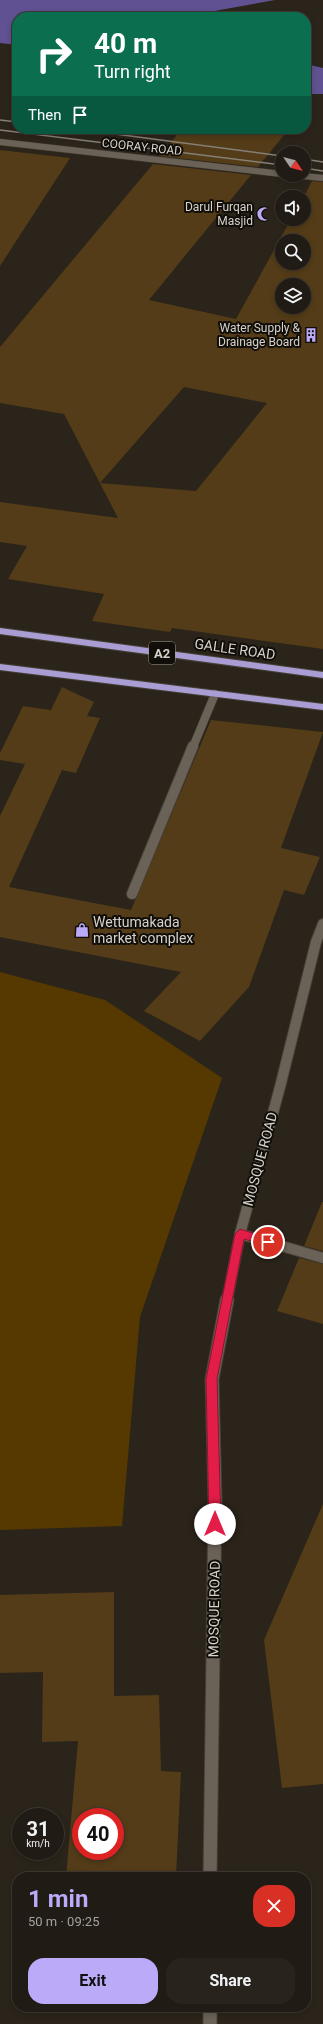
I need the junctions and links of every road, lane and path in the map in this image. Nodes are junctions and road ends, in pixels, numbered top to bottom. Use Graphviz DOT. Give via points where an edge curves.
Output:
graph roads {
  1 [pos="0,142"];
  2 [pos="275,173"];
  3 [pos="311,177"];
  4 [pos="323,178"];
  5 [pos="0,631"];
  6 [pos="0,667"];
  7 [pos="323,675"];
  8 [pos="215,694"];
  9 [pos="323,707"];
  10 [pos="132,894"];
  11 [pos="323,924"];
  12 [pos="240,1234"];
  13 [pos="323,1258"];
  14 [pos="210,1872"];
  15 [pos="210,2012"];
  16 [pos="210,2024"];
  1 -- 2 [label="street, COORAY ROAD"];
  3 -- 4 [label="street"];
  5 -- 7 [label="highway, GALLE ROAD / A2"];
  6 -- 8 [label="highway"];
  8 -- 9 [label="highway"];
  8 -- 10 [label="street"];
  11 -- 12 [label="street, MOSQUE ROAD" via="316,942"];
  12 -- 13 [label="street"];
  12 -- 14 [label="street, MOSQUE ROAD" via="212,1379 215,1501"];
  15 -- 16 [label="street"];
}
